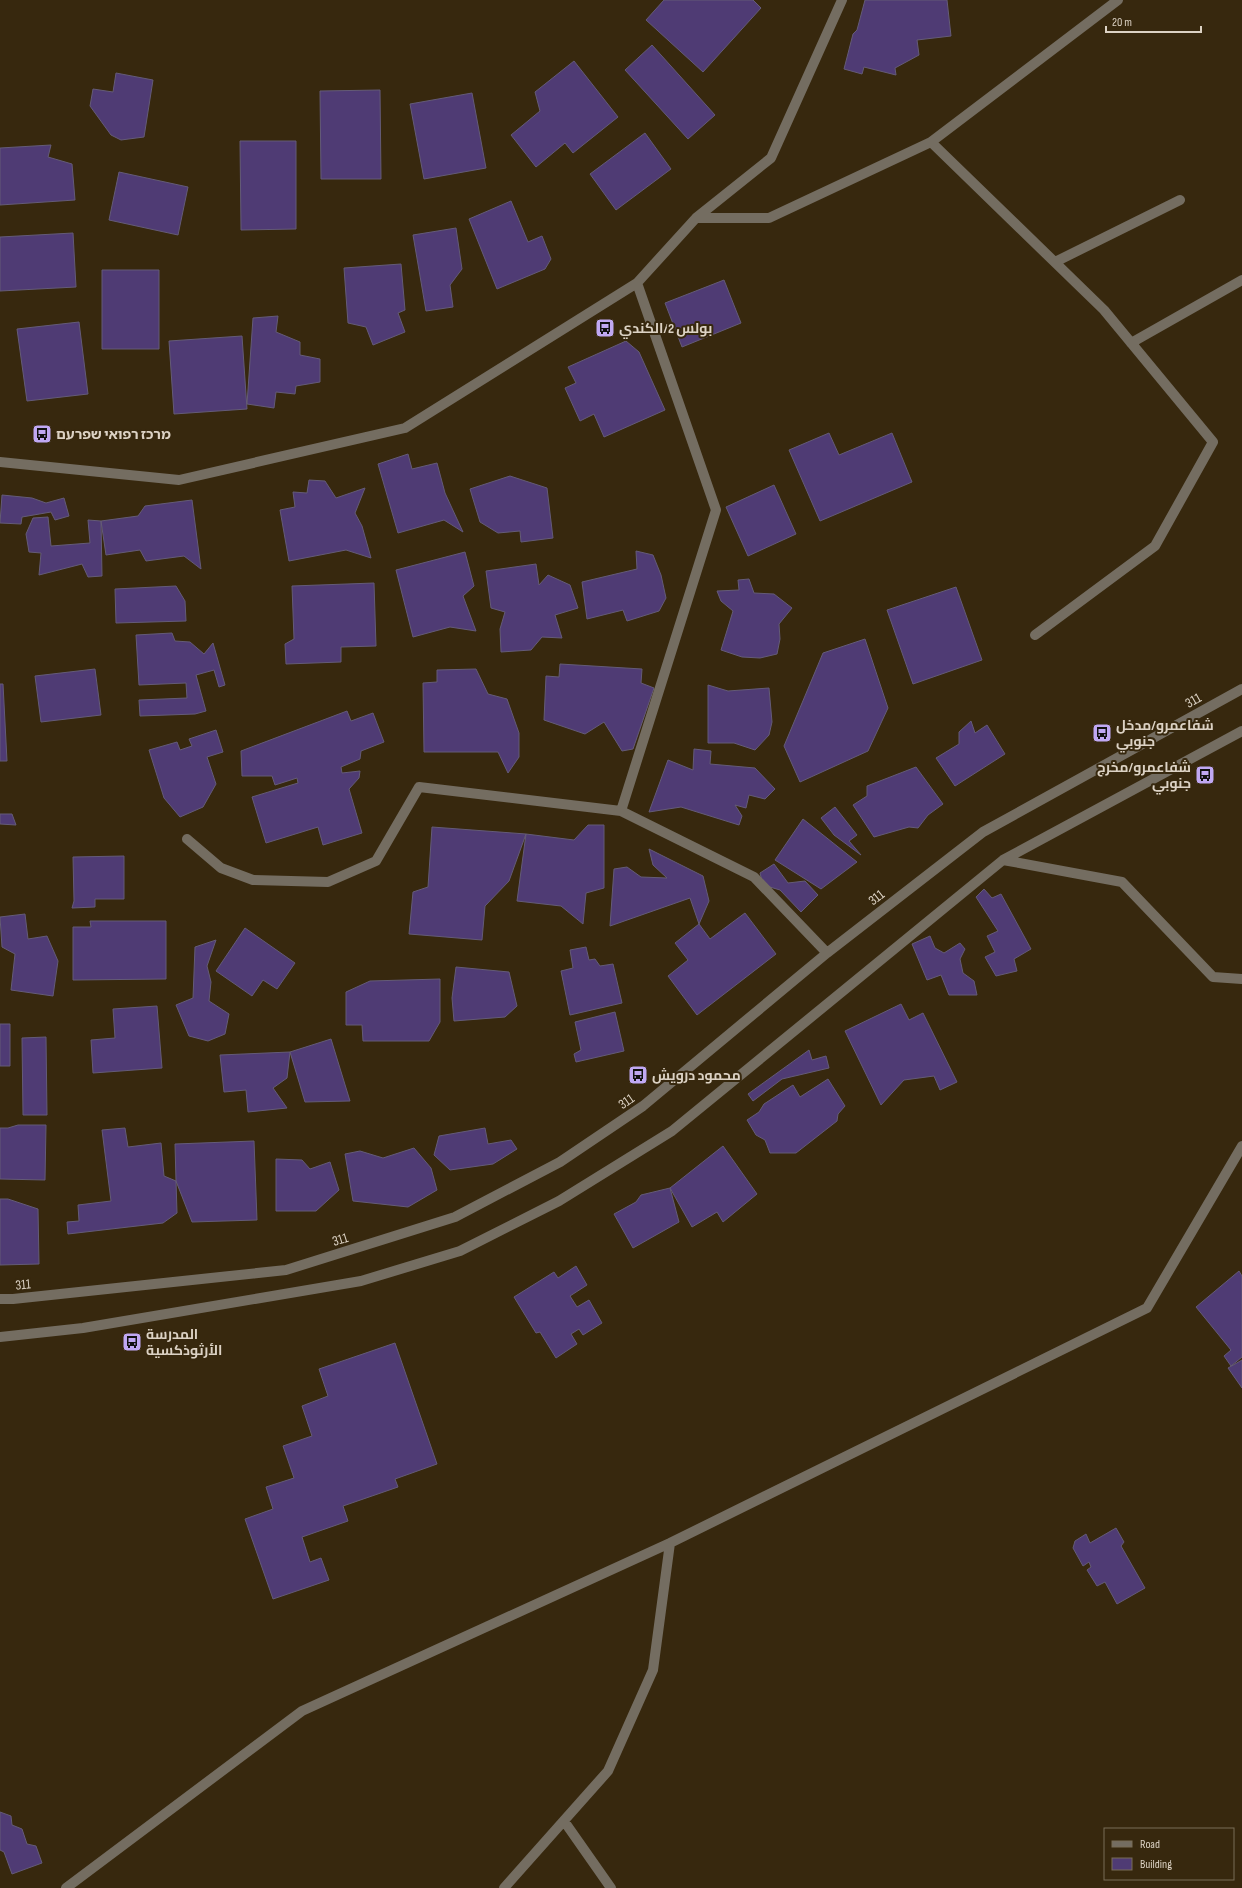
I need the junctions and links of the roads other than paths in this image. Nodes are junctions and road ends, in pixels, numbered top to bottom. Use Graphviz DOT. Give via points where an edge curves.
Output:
graph roads {
  1 [pos="842,0"];
  2 [pos="1118,0"];
  3 [pos="930,142"];
  4 [pos="1180,200"];
  5 [pos="696,218"];
  6 [pos="1055,262"];
  7 [pos="1242,280"];
  8 [pos="637,283"];
  9 [pos="1131,343"];
  10 [pos="0,462"];
  11 [pos="1035,636"];
  12 [pos="1242,689"];
  13 [pos="1242,731"];
  14 [pos="621,811"];
  15 [pos="187,839"];
  16 [pos="1003,860"];
  17 [pos="827,953"];
  18 [pos="1242,979"];
  19 [pos="1242,1146"];
  20 [pos="0,1299"];
  21 [pos="0,1337"];
  22 [pos="670,1543"];
  23 [pos="564,1821"];
  24 [pos="66,1888"];
  25 [pos="504,1888"];
  26 [pos="611,1888"];
  1 -- 5 [label="street" via="771,158"];
  2 -- 3 [label="street"];
  3 -- 5 [label="street" via="769,218"];
  3 -- 6 [label="street"];
  4 -- 6 [label="street"];
  5 -- 8 [label="street"];
  6 -- 9 [label="street" via="1104,310"];
  7 -- 9 [label="street"];
  8 -- 10 [label="street" via="405,428 179,480"];
  8 -- 14 [label="street" via="716,510"];
  9 -- 11 [label="street" via="1213,442 1155,546"];
  12 -- 17 [label="street, 311" via="983,832"];
  13 -- 16 [label="street"];
  14 -- 15 [label="street" via="419,787 376,861 328,882 254,880 221,868"];
  14 -- 17 [label="street" via="754,877"];
  16 -- 18 [label="street" via="1122,882 1213,977"];
  16 -- 21 [label="street" via="672,1131 559,1201 460,1251 361,1281 83,1328"];
  17 -- 20 [label="street, 311" via="643,1106 560,1162 455,1217 286,1270"];
  19 -- 22 [label="street" via="1147,1308"];
  22 -- 23 [label="street" via="653,1670 608,1771"];
  22 -- 24 [label="street" via="302,1711"];
  23 -- 25 [label="street"];
  23 -- 26 [label="street"];
}
